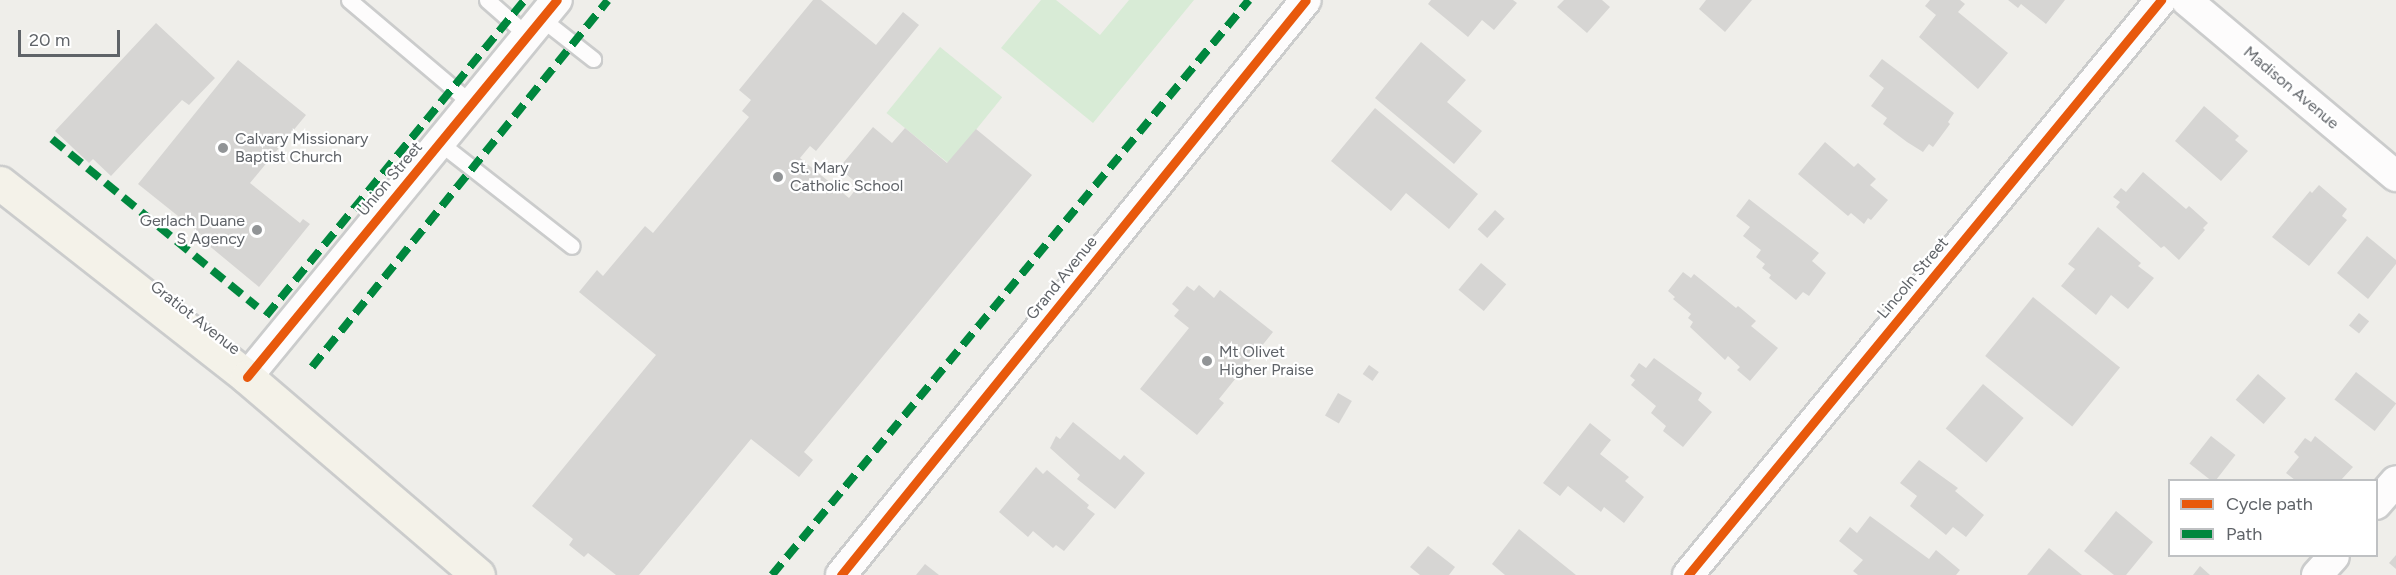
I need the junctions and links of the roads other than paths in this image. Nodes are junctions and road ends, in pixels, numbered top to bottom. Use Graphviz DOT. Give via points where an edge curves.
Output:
graph roads {
  1 [pos="349,0"];
  2 [pos="487,0"];
  3 [pos="1306,0"];
  4 [pos="2162,0"];
  5 [pos="2186,0"];
  6 [pos="542,18"];
  7 [pos="594,59"];
  8 [pos="472,104"];
  9 [pos="440,143"];
  10 [pos="2396,176"];
  11 [pos="0,183"];
  12 [pos="572,246"];
  13 [pos="247,378"];
  14 [pos="2396,481"];
  15 [pos="2378,502"];
  16 [pos="2332,557"];
  17 [pos="478,575"];
  18 [pos="841,575"];
  19 [pos="1688,575"];
  20 [pos="2318,575"];
  1 -- 8 [label="lane"];
  2 -- 6 [label="lane"];
  3 -- 18 [label="street, Grand Avenue"];
  4 -- 19 [label="street, Lincoln Street"];
  5 -- 10 [label="street, Madison Avenue"];
  6 -- 7 [label="lane"];
  6 -- 8 [label="street, Union Street"];
  8 -- 9 [label="street, Union Street"];
  9 -- 12 [label="lane"];
  9 -- 13 [label="street, Union Street"];
  11 -- 13 [label="main road, Gratiot Avenue"];
  13 -- 17 [label="main road, Gratiot Avenue"];
  14 -- 15 [label="street"];
  16 -- 20 [label="street"];
}
